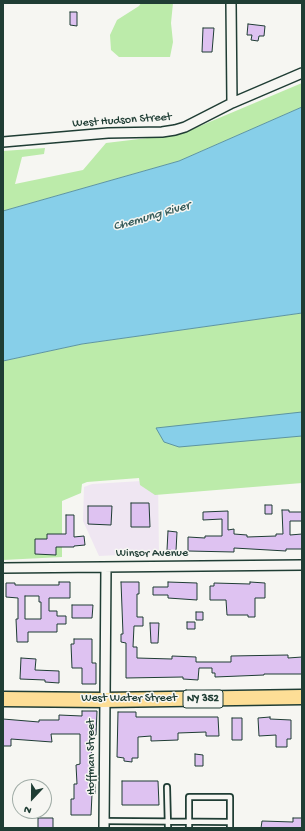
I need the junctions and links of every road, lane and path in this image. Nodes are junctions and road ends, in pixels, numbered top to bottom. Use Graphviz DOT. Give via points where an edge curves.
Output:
graph roads {
  1 [pos="231,3"];
  2 [pos="302,73"];
  3 [pos="232,103"];
  4 [pos="3,142"];
  5 [pos="302,565"];
  6 [pos="106,567"];
  7 [pos="3,568"];
  8 [pos="302,697"];
  9 [pos="3,699"];
  10 [pos="104,700"];
  11 [pos="167,787"];
  12 [pos="168,822"];
  13 [pos="189,822"];
  14 [pos="230,822"];
  15 [pos="104,825"];
  16 [pos="168,828"];
  17 [pos="189,828"];
  18 [pos="230,828"];
  1 -- 3 [label="street"];
  2 -- 3 [label="street, West Hudson Street"];
  3 -- 4 [label="street, West Hudson Street" via="185,127 162,132 108,133"];
  5 -- 6 [label="street, Winsor Avenue"];
  6 -- 7 [label="street, Winsor Avenue"];
  6 -- 10 [label="street, Hoffman Street"];
  8 -- 10 [label="main road, West Water Street / NY 352"];
  9 -- 10 [label="main road, West Water Street / NY 352"];
  10 -- 15 [label="street, Hoffman Street"];
  11 -- 12 [label="lane"];
  12 -- 13 [label="lane"];
  12 -- 15 [label="lane"];
  12 -- 16 [label="lane"];
  13 -- 14 [label="lane"];
  13 -- 14 [label="lane" via="189,797 230,797"];
  13 -- 17 [label="lane"];
  14 -- 18 [label="lane"];
}
